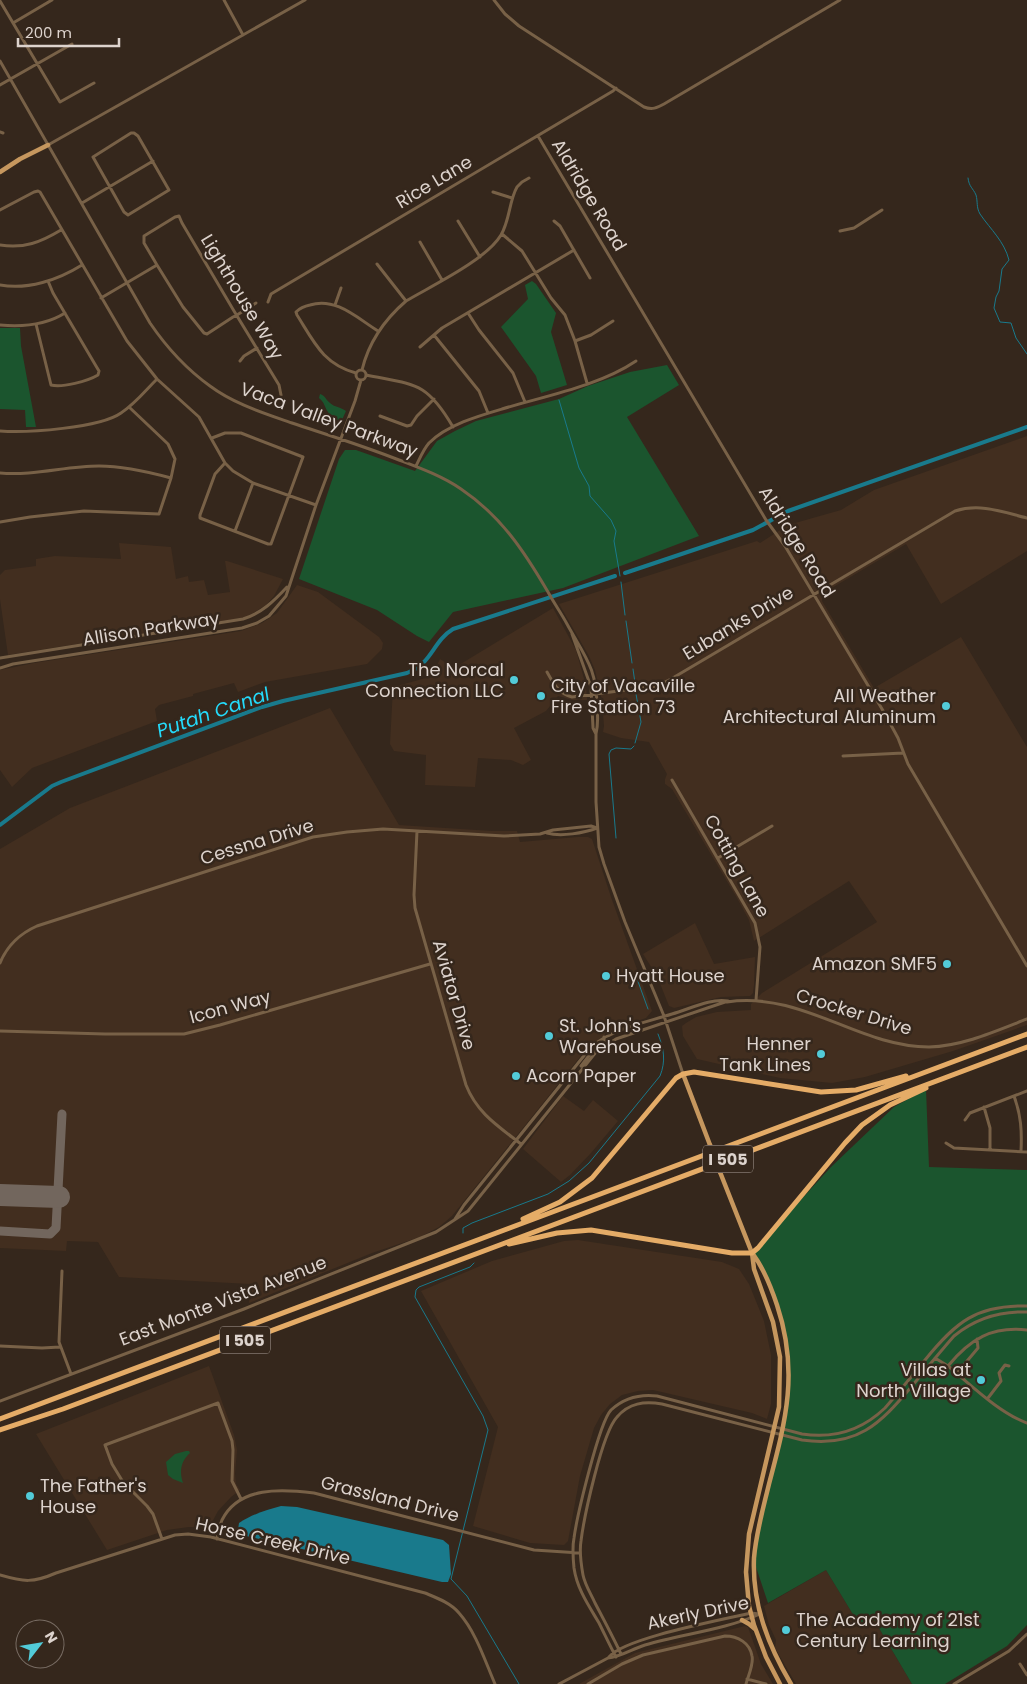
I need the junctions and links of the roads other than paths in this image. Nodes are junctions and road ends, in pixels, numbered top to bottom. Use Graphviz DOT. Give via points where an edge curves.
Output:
graph roads {
  1 [pos="52,0"];
  2 [pos="224,0"];
  3 [pos="305,0"];
  4 [pos="494,0"];
  5 [pos="840,0"];
  6 [pos="0,1"];
  7 [pos="13,23"];
  8 [pos="243,35"];
  9 [pos="72,44"];
  10 [pos="0,61"];
  11 [pos="37,64"];
  12 [pos="11,79"];
  13 [pos="94,83"];
  14 [pos="0,85"];
  15 [pos="616,88"];
  16 [pos="538,136"];
  17 [pos="48,145"];
  18 [pos="152,161"];
  19 [pos="0,172"];
  20 [pos="529,178"];
  21 [pos="109,187"];
  22 [pos="493,192"];
  23 [pos="512,198"];
  24 [pos="82,203"];
  25 [pos="0,210"];
  26 [pos="882,210"];
  27 [pos="458,221"];
  28 [pos="554,221"];
  29 [pos="61,230"];
  30 [pos="840,231"];
  31 [pos="502,234"];
  32 [pos="420,242"];
  33 [pos="0,245"];
  34 [pos="574,250"];
  35 [pos="480,257"];
  36 [pos="377,264"];
  37 [pos="82,265"];
  38 [pos="157,265"];
  39 [pos="536,272"];
  40 [pos="590,278"];
  41 [pos="442,280"];
  42 [pos="48,281"];
  43 [pos="127,283"];
  44 [pos="0,286"];
  45 [pos="341,288"];
  46 [pos="101,298"];
  47 [pos="406,301"];
  48 [pos="268,302"];
  49 [pos="256,303"];
  50 [pos="336,304"];
  51 [pos="65,313"];
  52 [pos="468,313"];
  53 [pos="237,315"];
  54 [pos="613,321"];
  55 [pos="36,324"];
  56 [pos="0,325"];
  57 [pos="378,331"];
  58 [pos="434,335"];
  59 [pos="575,340"];
  60 [pos="420,347"];
  61 [pos="257,348"];
  62 [pos="240,361"];
  63 [pos="636,361"];
  64 [pos="362,370"];
  65 [pos="356,373"];
  66 [pos="366,375"];
  67 [pos="157,378"];
  68 [pos="361,380"];
  69 [pos="587,383"];
  70 [pos="281,395"];
  71 [pos="434,398"];
  72 [pos="525,402"];
  73 [pos="129,407"];
  74 [pos="488,413"];
  75 [pos="380,416"];
  76 [pos="453,427"];
  77 [pos="0,431"];
  78 [pos="212,438"];
  79 [pos="341,439"];
  80 [pos="225,463"];
  81 [pos="416,466"];
  82 [pos="0,473"];
  83 [pos="172,478"];
  84 [pos="253,483"];
  85 [pos="289,495"];
  86 [pos="316,505"];
  87 [pos="1027,518"];
  88 [pos="0,522"];
  89 [pos="235,532"];
  90 [pos="287,587"];
  91 [pos="814,594"];
  92 [pos="572,634"];
  93 [pos="0,658"];
  94 [pos="0,668"];
  95 [pos="547,672"];
  96 [pos="597,694"];
  97 [pos="592,695"];
  98 [pos="596,734"];
  99 [pos="903,753"];
  100 [pos="843,756"];
  101 [pos="672,780"];
  102 [pos="772,826"];
  103 [pos="597,828"];
  104 [pos="417,830"];
  105 [pos="718,858"];
  106 [pos="0,963"];
  107 [pos="430,964"];
  108 [pos="1027,966"];
  109 [pos="756,1000"];
  110 [pos="728,1001"];
  111 [pos="664,1016"];
  112 [pos="1027,1019"];
  113 [pos="666,1022"];
  114 [pos="0,1030"];
  115 [pos="1027,1034"];
  116 [pos="604,1037"];
  117 [pos="1027,1047"];
  118 [pos="966,1070"];
  119 [pos="579,1071"];
  120 [pos="683,1074"];
  121 [pos="916,1075"];
  122 [pos="1027,1091"];
  123 [pos="1014,1096"];
  124 [pos="984,1107"];
  125 [pos="965,1120"];
  126 [pos="516,1140"];
  127 [pos="946,1143"];
  128 [pos="521,1144"];
  129 [pos="990,1150"];
  130 [pos="1021,1152"];
  131 [pos="1027,1152"];
  132 [pos="453,1221"];
  133 [pos="478,1240"];
  134 [pos="490,1249"];
  135 [pos="752,1253"];
  136 [pos="62,1271"];
  137 [pos="1027,1306"];
  138 [pos="1027,1312"];
  139 [pos="1027,1330"];
  140 [pos="976,1338"];
  141 [pos="0,1346"];
  142 [pos="60,1346"];
  143 [pos="936,1358"];
  144 [pos="948,1366"];
  145 [pos="1010,1366"];
  146 [pos="957,1373"];
  147 [pos="71,1374"];
  148 [pos="988,1398"];
  149 [pos="0,1401"];
  150 [pos="0,1419"];
  151 [pos="1027,1423"];
  152 [pos="775,1426"];
  153 [pos="783,1429"];
  154 [pos="0,1430"];
  155 [pos="773,1433"];
  156 [pos="782,1435"];
  157 [pos="241,1499"];
  158 [pos="162,1539"];
  159 [pos="217,1539"];
  160 [pos="573,1552"];
  161 [pos="580,1552"];
  162 [pos="0,1575"];
  163 [pos="760,1614"];
  164 [pos="752,1615"];
  165 [pos="742,1620"];
  166 [pos="756,1630"];
  167 [pos="1027,1634"];
  168 [pos="619,1649"];
  169 [pos="613,1652"];
  170 [pos="622,1654"];
  171 [pos="616,1657"];
  172 [pos="608,1658"];
  173 [pos="1020,1664"];
  174 [pos="1027,1675"];
  175 [pos="747,1679"];
  176 [pos="495,1684"];
  177 [pos="559,1684"];
  178 [pos="588,1684"];
  179 [pos="746,1684"];
  180 [pos="766,1684"];
  181 [pos="780,1684"];
  182 [pos="791,1684"];
  183 [pos="954,1684"];
  1 -- 7 [label="street"];
  2 -- 8 [label="street"];
  3 -- 8 [label="street"];
  4 -- 15 [label="street" via="510,19"];
  5 -- 15 [label="street" via="656,108 644,107"];
  6 -- 7 [label="street"];
  7 -- 11 [label="street"];
  8 -- 17 [label="street"];
  9 -- 11 [label="street"];
  10 -- 12 [label="street, Vaca Valley Parkway"];
  11 -- 12 [label="street"];
  11 -- 13 [label="street" via="60,102"];
  12 -- 14 [label="street"];
  12 -- 17 [label="street, Vaca Valley Parkway"];
  15 -- 16 [label="street, Rice Lane"];
  16 -- 48 [label="street, Rice Lane" via="271,294"];
  16 -- 91 [label="street, Aldridge Road" via="768,524"];
  17 -- 19 [label="main road"];
  17 -- 24 [label="street, Vaca Valley Parkway"];
  18 -- 21 [label="street"];
  18 -- 21 [label="street" via="134,133 94,155 94,161"];
  18 -- 21 [label="street" via="169,187 167,193 128,215"];
  20 -- 23 [label="street" via="517,186"];
  21 -- 24 [label="street"];
  22 -- 23 [label="street"];
  23 -- 31 [label="street"];
  24 -- 43 [label="street, Vaca Valley Parkway"];
  25 -- 29 [label="street" via="38,191"];
  26 -- 30 [label="street" via="854,228"];
  27 -- 35 [label="street"];
  28 -- 34 [label="street"];
  29 -- 33 [label="street" via="31,245"];
  29 -- 37 [label="street"];
  31 -- 35 [label="street"];
  31 -- 39 [label="street" via="522,251"];
  32 -- 41 [label="street"];
  34 -- 39 [label="street"];
  34 -- 40 [label="street"];
  35 -- 41 [label="street"];
  36 -- 47 [label="street"];
  37 -- 42 [label="street"];
  37 -- 46 [label="street"];
  38 -- 43 [label="street"];
  38 -- 53 [label="street" via="204,333"];
  38 -- 53 [label="street, Lighthouse Way" via="144,236 178,216"];
  39 -- 52 [label="street"];
  39 -- 59 [label="street" via="565,315"];
  41 -- 47 [label="street"];
  42 -- 44 [label="street"];
  42 -- 51 [label="street"];
  43 -- 46 [label="street"];
  43 -- 79 [label="street, Vaca Valley Parkway" via="165,345 210,387 258,411"];
  45 -- 50 [label="street"];
  46 -- 67 [label="street" via="127,341"];
  47 -- 57 [label="street"];
  49 -- 53 [label="street"];
  50 -- 57 [label="street"];
  50 -- 65 [label="street" via="307,306 298,310 297,315 321,352 343,369"];
  51 -- 55 [label="street"];
  51 -- 55 [label="street" via="99,371 93,378 51,385"];
  52 -- 58 [label="street"];
  52 -- 72 [label="street" via="513,373"];
  53 -- 61 [label="street, Lighthouse Way"];
  54 -- 59 [label="street" via="592,335"];
  55 -- 56 [label="street"];
  57 -- 64 [label="street"];
  58 -- 60 [label="street"];
  58 -- 74 [label="street" via="478,391"];
  59 -- 69 [label="street"];
  61 -- 62 [label="street"];
  61 -- 70 [label="street, Lighthouse Way" via="279,385"];
  63 -- 69 [label="street" via="614,374"];
  64 -- 65 [label="street"];
  64 -- 66 [label="street"];
  65 -- 68 [label="street"];
  66 -- 68 [label="street"];
  66 -- 71 [label="street" via="412,384"];
  67 -- 73 [label="street"];
  67 -- 78 [label="street" via="199,417"];
  68 -- 79 [label="street, Allison Parkway"];
  69 -- 72 [label="street"];
  71 -- 75 [label="street" via="411,426"];
  71 -- 76 [label="street"];
  72 -- 74 [label="street"];
  73 -- 77 [label="street" via="114,418 94,424"];
  73 -- 83 [label="street" via="168,444 175,459"];
  74 -- 76 [label="street"];
  76 -- 81 [label="street" via="430,442"];
  78 -- 80 [label="street"];
  78 -- 85 [label="street" via="225,433 241,434 303,457"];
  79 -- 81 [label="street, Vaca Valley Parkway"];
  79 -- 86 [label="street, Allison Parkway"];
  80 -- 84 [label="street"];
  80 -- 89 [label="street" via="216,474 200,518"];
  81 -- 92 [label="street, Vaca Valley Parkway" via="460,489 490,512 520,546"];
  82 -- 83 [label="street" via="29,474 98,466"];
  83 -- 88 [label="street" via="159,514 84,510"];
  84 -- 85 [label="street"];
  84 -- 89 [label="street"];
  85 -- 86 [label="street"];
  85 -- 89 [label="street" via="271,544"];
  86 -- 90 [label="street, Allison Parkway"];
  87 -- 91 [label="street, Eubanks Drive" via="984,508 960,510"];
  90 -- 93 [label="street, Allison Parkway" via="270,605 243,619"];
  90 -- 94 [label="street, Allison Parkway" via="286,596 273,613 242,628"];
  91 -- 96 [label="street, Eubanks Drive" via="657,686"];
  91 -- 99 [label="street, Aldridge Road" via="893,728"];
  92 -- 96 [label="street, Vaca Valley Parkway" via="590,665"];
  92 -- 97 [label="street, Vaca Valley Parkway"];
  95 -- 97 [label="street, Eubanks Drive" via="566,696"];
  96 -- 97 [label="street, Eubanks Drive"];
  96 -- 98 [label="street, Vaca Valley Parkway"];
  97 -- 98 [label="street, Vaca Valley Parkway" via="592,728"];
  98 -- 103 [label="street, Vaca Valley Parkway"];
  99 -- 100 [label="street"];
  99 -- 108 [label="street, Aldridge Road"];
  101 -- 105 [label="street, Cotting Lane"];
  102 -- 105 [label="street"];
  103 -- 104 [label="street, Cessna Drive" via="553,835 495,836"];
  103 -- 111 [label="street, Vaca Valley Parkway" via="604,864"];
  104 -- 106 [label="street, Cessna Drive" via="347,832 290,843 37,926 15,940"];
  104 -- 107 [label="street, Aviator Drive" via="415,908"];
  105 -- 109 [label="street, Cotting Lane" via="759,934"];
  107 -- 114 [label="street, Icon Way" via="184,1034"];
  107 -- 126 [label="street, Aviator Drive" via="469,1094 482,1113"];
  109 -- 110 [label="street, Crocker Drive"];
  109 -- 112 [label="street, Crocker Drive" via="795,1007 892,1042 918,1046 949,1045"];
  110 -- 111 [label="street, Crocker Drive" via="720,1000"];
  110 -- 113 [label="street, Crocker Drive"];
  111 -- 113 [label="street, Vaca Valley Parkway"];
  111 -- 116 [label="street, East Monte Vista Avenue"];
  113 -- 119 [label="street, East Monte Vista Avenue" via="604,1045"];
  113 -- 120 [label="street, Vaca Valley Parkway"];
  115 -- 121 [label="highway, I 505"];
  116 -- 119 [label="street" via="605,1041"];
  116 -- 126 [label="street, East Monte Vista Avenue" via="584,1055"];
  117 -- 118 [label="highway, I 505"];
  118 -- 134 [label="highway, I 505"];
  118 -- 135 [label="highway" via="890,1105 862,1126"];
  119 -- 128 [label="street, East Monte Vista Avenue"];
  120 -- 121 [label="highway" via="694,1072 821,1092 856,1090"];
  120 -- 133 [label="highway" via="676,1078 601,1169 582,1187 550,1207"];
  120 -- 135 [label="main road, Vaca Valley Parkway, bridge"];
  121 -- 133 [label="highway, I 505"];
  122 -- 123 [label="street"];
  123 -- 124 [label="street"];
  123 -- 130 [label="street" via="1022,1127"];
  124 -- 125 [label="street" via="970,1113"];
  124 -- 129 [label="street" via="990,1128"];
  126 -- 128 [label="street, Aviator Drive"];
  126 -- 132 [label="street, East Monte Vista Avenue"];
  127 -- 129 [label="street" via="954,1148"];
  128 -- 132 [label="street, East Monte Vista Avenue" via="468,1211"];
  129 -- 130 [label="street"];
  130 -- 131 [label="street"];
  132 -- 147 [label="street, East Monte Vista Avenue" via="436,1232"];
  133 -- 150 [label="highway, I 505"];
  134 -- 135 [label="highway" via="557,1233 591,1230 732,1254"];
  134 -- 154 [label="highway, I 505"];
  135 -- 152 [label="main road, Vaca Valley Parkway" via="780,1356 780,1397"];
  135 -- 153 [label="main road, Vaca Valley Parkway" via="768,1281 787,1342 789,1380"];
  136 -- 142 [label="street"];
  137 -- 153 [label="street" via="998,1307 959,1324 886,1408 860,1426 818,1436"];
  138 -- 143 [label="street" via="1004,1312 982,1318 962,1329"];
  139 -- 140 [label="street" via="999,1330"];
  140 -- 144 [label="street"];
  140 -- 146 [label="street" via="978,1348"];
  141 -- 142 [label="street"];
  142 -- 147 [label="street"];
  143 -- 144 [label="street"];
  143 -- 156 [label="street" via="888,1414 862,1433 816,1442"];
  144 -- 146 [label="street"];
  145 -- 148 [label="street" via="1004,1365 999,1373 1001,1381"];
  146 -- 148 [label="street"];
  147 -- 149 [label="street, East Monte Vista Avenue"];
  148 -- 151 [label="street"];
  152 -- 153 [label="street"];
  152 -- 155 [label="main road, Vaca Valley Parkway"];
  152 -- 160 [label="street" via="657,1396 644,1395 623,1402 610,1412 604,1422 592,1460"];
  153 -- 156 [label="main road, Vaca Valley Parkway"];
  155 -- 156 [label="street"];
  155 -- 161 [label="street" via="662,1404 641,1402 627,1408 615,1418 606,1437"];
  155 -- 164 [label="main road, Vaca Valley Parkway" via="748,1545 746,1572"];
  156 -- 163 [label="main road, Vaca Valley Parkway" via="755,1548"];
  157 -- 158 [label="street" via="232,1481 232,1441 218,1403 105,1445 123,1482 153,1514"];
  157 -- 159 [label="street, Grassland Drive" via="231,1506 222,1520"];
  157 -- 160 [label="street, Grassland Drive" via="258,1492 314,1493 534,1550"];
  158 -- 159 [label="street, Horse Creek Drive" via="188,1534"];
  158 -- 162 [label="street, Horse Creek Drive" via="40,1580 20,1581"];
  159 -- 176 [label="street, Horse Creek Drive" via="444,1600 459,1612 471,1631"];
  160 -- 161 [label="street, Grassland Drive"];
  160 -- 169 [label="street" via="574,1569 583,1597"];
  161 -- 168 [label="street" via="584,1578"];
  163 -- 164 [label="street, Akerly Drive"];
  163 -- 182 [label="main road, Vaca Valley Parkway" via="770,1644"];
  164 -- 165 [label="street, Akerly Drive"];
  164 -- 166 [label="main road, Vaca Valley Parkway"];
  164 -- 168 [label="street, Akerly Drive" via="647,1638"];
  165 -- 166 [label="main road"];
  165 -- 170 [label="street, Akerly Drive" via="644,1645"];
  166 -- 181 [label="main road, Vaca Valley Parkway"];
  167 -- 183 [label="street" via="1009,1651"];
  168 -- 169 [label="street, Akerly Drive"];
  168 -- 170 [label="street"];
  169 -- 171 [label="street"];
  169 -- 172 [label="street, Akerly Drive"];
  170 -- 171 [label="street, Akerly Drive"];
  171 -- 172 [label="street, Akerly Drive"];
  172 -- 177 [label="street, Akerly Drive"];
  173 -- 174 [label="street"];
  175 -- 178 [label="street" via="753,1657 748,1647 739,1638 725,1636 643,1655"];
  175 -- 179 [label="street"];
  175 -- 180 [label="street"];
}
